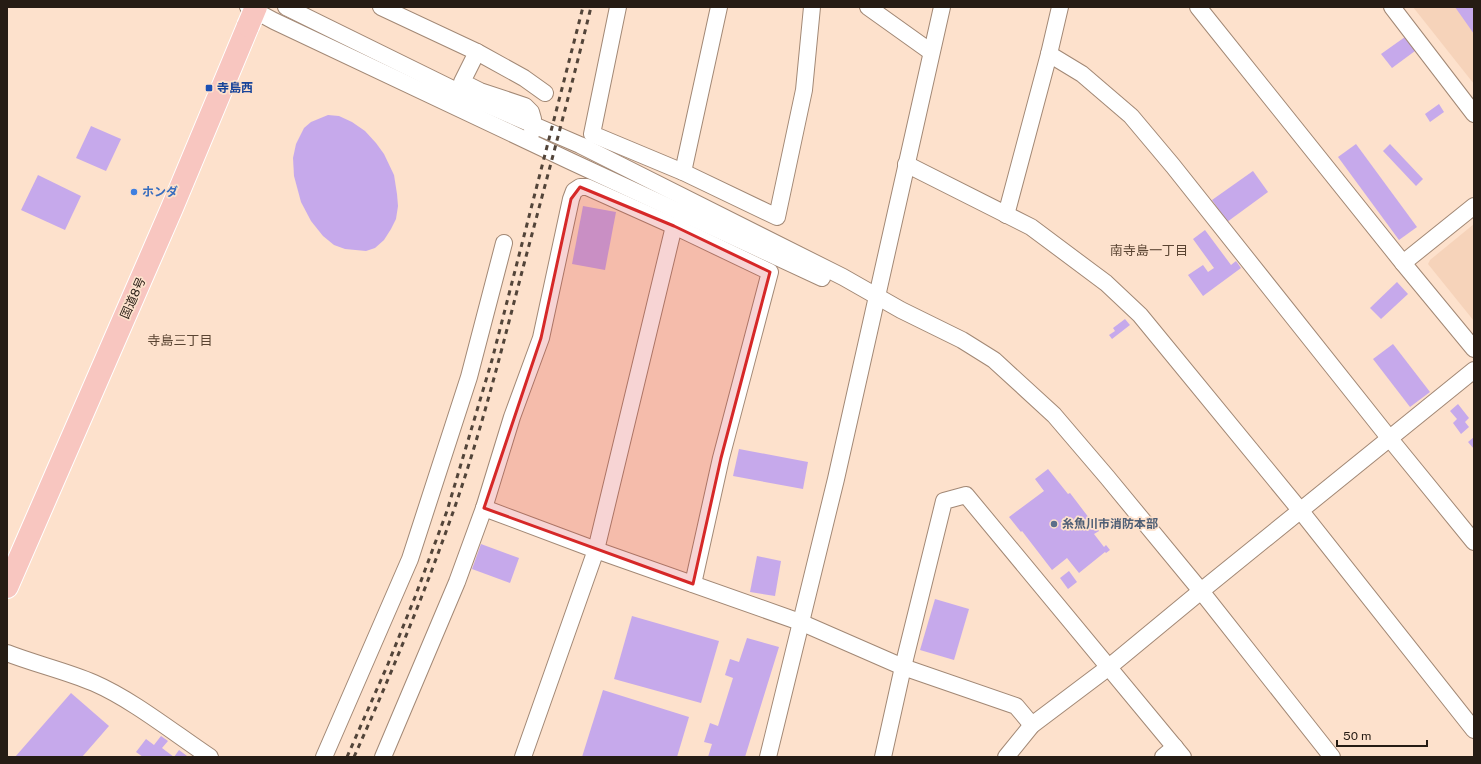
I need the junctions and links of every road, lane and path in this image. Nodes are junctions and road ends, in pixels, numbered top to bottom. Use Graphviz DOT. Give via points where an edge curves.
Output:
graph roads {
  1 [pos="286,7"];
  2 [pos="381,7"];
  3 [pos="618,7"];
  4 [pos="719,7"];
  5 [pos="812,7"];
  6 [pos="868,7"];
  7 [pos="942,7"];
  8 [pos="1060,7"];
  9 [pos="1198,7"];
  10 [pos="1392,7"];
  11 [pos="251,13"];
  12 [pos="477,52"];
  13 [pos="932,52"];
  14 [pos="1049,54"];
  15 [pos="545,93"];
  16 [pos="1474,114"];
  17 [pos="533,125"];
  18 [pos="530,143"];
  19 [pos="906,164"];
  20 [pos="683,172"];
  21 [pos="1474,206"];
  22 [pos="1006,215"];
  23 [pos="674,226"];
  24 [pos="504,243"];
  25 [pos="1403,264"];
  26 [pos="876,297"];
  27 [pos="1474,349"];
  28 [pos="1474,370"];
  29 [pos="1390,439"];
  30 [pos="484,508"];
  31 [pos="1300,510"];
  32 [pos="1474,542"];
  33 [pos="596,550"];
  34 [pos="693,584"];
  35 [pos="7,587"];
  36 [pos="1201,591"];
  37 [pos="800,622"];
  38 [pos="7,653"];
  39 [pos="903,667"];
  40 [pos="1109,667"];
  41 [pos="1032,726"];
  42 [pos="1474,730"];
  43 [pos="1174,754"];
  44 [pos="210,757"];
  45 [pos="324,757"];
  46 [pos="383,757"];
  47 [pos="523,757"];
  48 [pos="768,757"];
  49 [pos="883,757"];
  50 [pos="1006,757"];
  51 [pos="1332,757"];
  1 -- 17 [label="street" via="471,98"];
  2 -- 12 [label="street"];
  3 -- 20 [label="street" via="592,134"];
  4 -- 20 [label="street"];
  5 -- 20 [label="street" via="804,90 777,217"];
  6 -- 13 [label="street"];
  7 -- 13 [label="street"];
  8 -- 14 [label="street"];
  9 -- 25 [label="street"];
  10 -- 16 [label="street"];
  11 -- 18 [label="street" via="274,21"];
  11 -- 35 [label="highway, 国道8号" via="176,201"];
  12 -- 15 [label="street" via="524,78"];
  12 -- 17 [label="street" via="462,82 525,106 531,112"];
  13 -- 19 [label="street"];
  14 -- 22 [label="street"];
  14 -- 29 [label="street" via="1082,74 1131,116"];
  17 -- 18 [label="street"];
  17 -- 26 [label="street" via="580,145 843,277"];
  18 -- 26 [label="street" via="840,286"];
  19 -- 22 [label="street"];
  19 -- 26 [label="street"];
  21 -- 25 [label="street"];
  22 -- 31 [label="street" via="1031,227 1106,282 1140,315"];
  23 -- 30 [label="street" via="586,187 574,191 570,199 540,338"];
  23 -- 33 [label="street"];
  23 -- 34 [label="street" via="770,272 721,458"];
  24 -- 45 [label="street" via="469,377 410,559"];
  25 -- 27 [label="street"];
  26 -- 36 [label="street" via="962,340 994,360 1017,380 1054,416"];
  26 -- 37 [label="street" via="836,479"];
  28 -- 29 [label="street"];
  29 -- 31 [label="street"];
  29 -- 32 [label="street"];
  30 -- 33 [label="street"];
  30 -- 46 [label="street" via="457,582"];
  31 -- 36 [label="street"];
  31 -- 42 [label="street"];
  33 -- 34 [label="street"];
  33 -- 47 [label="street"];
  34 -- 37 [label="street"];
  36 -- 40 [label="street"];
  36 -- 51 [label="street"];
  37 -- 39 [label="street"];
  37 -- 48 [label="street"];
  38 -- 44 [label="street" via="93,682 144,712"];
  39 -- 40 [label="street" via="944,501 966,495"];
  39 -- 41 [label="street" via="1016,706"];
  39 -- 49 [label="street"];
  40 -- 41 [label="street"];
  40 -- 43 [label="street"];
  41 -- 50 [label="street"];
}
